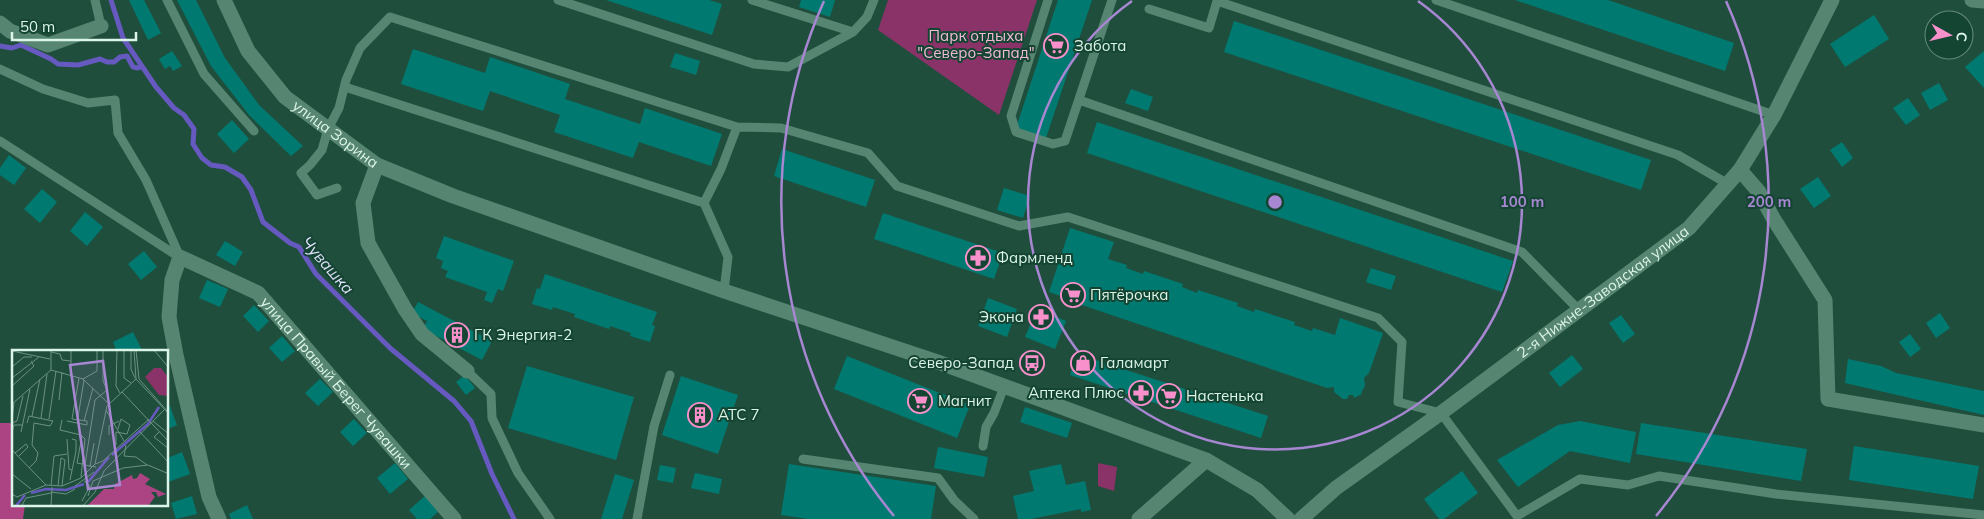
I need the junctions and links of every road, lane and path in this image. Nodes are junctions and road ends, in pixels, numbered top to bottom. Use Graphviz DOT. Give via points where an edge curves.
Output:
graph roads {
  1 [pos="95,0"];
  2 [pos="166,0"];
  3 [pos="224,0"];
  4 [pos="558,0"];
  5 [pos="752,0"];
  6 [pos="779,0"];
  7 [pos="874,0"];
  8 [pos="1048,0"];
  9 [pos="1112,0"];
  10 [pos="1436,0"];
  11 [pos="1832,0"];
  12 [pos="1972,0"];
  13 [pos="1984,1"];
  14 [pos="1149,9"];
  15 [pos="783,10"];
  16 [pos="0,23"];
  17 [pos="101,26"];
  18 [pos="853,32"];
  19 [pos="0,69"];
  20 [pos="346,87"];
  21 [pos="1078,100"];
  22 [pos="1774,115"];
  23 [pos="737,127"];
  24 [pos="328,130"];
  25 [pos="254,131"];
  26 [pos="0,141"];
  27 [pos="377,165"];
  28 [pos="1740,170"];
  29 [pos="1728,184"];
  30 [pos="337,188"];
  31 [pos="704,203"];
  32 [pos="180,257"];
  33 [pos="724,291"];
  34 [pos="1578,309"];
  35 [pos="467,371"];
  36 [pos="670,375"];
  37 [pos="1004,387"];
  38 [pos="1441,412"];
  39 [pos="1984,425"];
  40 [pos="983,446"];
  41 [pos="803,459"];
  42 [pos="1206,460"];
  43 [pos="1984,514"];
  44 [pos="219,519"];
  45 [pos="454,519"];
  46 [pos="550,519"];
  47 [pos="637,519"];
  48 [pos="974,519"];
  49 [pos="1139,519"];
  50 [pos="1288,519"];
  51 [pos="1301,519"];
  1 -- 17 [label="lane"];
  2 -- 25 [label="lane" via="204,74"];
  3 -- 24 [label="main road, улица Зорина" via="248,51 285,98"];
  4 -- 18 [label="lane" via="754,64 788,68"];
  5 -- 15 [label="lane"];
  6 -- 15 [label="lane"];
  7 -- 18 [label="lane" via="867,16"];
  8 -- 21 [label="lane" via="1011,116 1016,132 1053,144 1065,141"];
  9 -- 21 [label="lane"];
  10 -- 22 [label="lane"];
  11 -- 22 [label="main road, 2-я Нижне-Заводская улица"];
  12 -- 13 [label="main road"];
  14 -- 29 [label="lane" via="1209,28 1217,1 1678,155"];
  15 -- 18 [label="lane"];
  16 -- 17 [label="main road" via="10,31 48,45"];
  19 -- 32 [label="lane" via="42,89 88,103 115,100 118,133 146,180"];
  20 -- 23 [label="lane" via="360,48 390,17"];
  20 -- 24 [label="lane"];
  20 -- 31 [label="lane"];
  21 -- 34 [label="lane" via="1522,252"];
  22 -- 28 [label="main road, 2-я Нижне-Заводская улица"];
  23 -- 31 [label="lane"];
  23 -- 38 [label="lane" via="781,128 868,153 898,186 1019,226 1068,217 1378,318 1402,342 1398,402"];
  24 -- 27 [label="main road, улица Зорина"];
  24 -- 30 [label="lane" via="322,150 301,173 317,195"];
  26 -- 32 [label="lane, улица Правый Берег Чувашки"];
  27 -- 33 [label="main road" via="453,196"];
  27 -- 35 [label="main road, улица Зорина" via="363,203 368,243 422,334"];
  28 -- 29 [label="main road, 2-я Нижне-Заводская улица"];
  28 -- 39 [label="main road" via="1759,192 1825,300 1828,399"];
  29 -- 34 [label="main road, 2-я Нижне-Заводская улица" via="1689,228"];
  31 -- 33 [label="lane" via="728,257"];
  32 -- 44 [label="main road" via="172,280 169,317 209,497"];
  32 -- 45 [label="main road, улица Правый Берег Чувашки" via="258,293"];
  33 -- 37 [label="main road"];
  34 -- 38 [label="main road, 2-я Нижне-Заводская улица"];
  35 -- 46 [label="lane" via="491,394 492,418 518,473"];
  36 -- 47 [label="lane" via="654,426"];
  37 -- 40 [label="lane" via="986,427"];
  37 -- 42 [label="main road"];
  38 -- 43 [label="lane" via="1517,516 1580,480 1628,485 1659,476 1776,494"];
  38 -- 51 [label="main road, 2-я Нижне-Заводская улица" via="1336,488"];
  41 -- 48 [label="lane" via="938,478"];
  42 -- 49 [label="main road"];
  42 -- 50 [label="main road" via="1257,490"];
}
